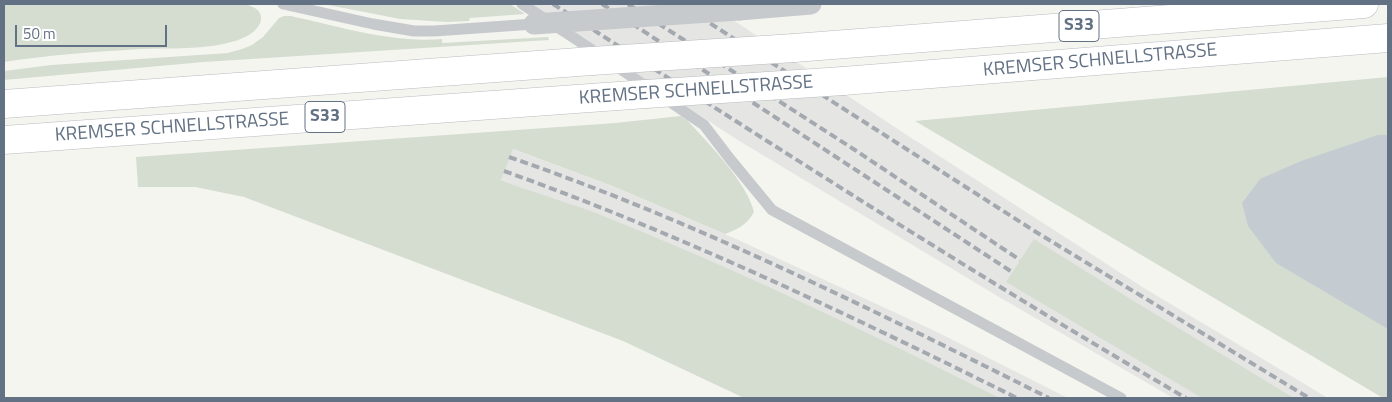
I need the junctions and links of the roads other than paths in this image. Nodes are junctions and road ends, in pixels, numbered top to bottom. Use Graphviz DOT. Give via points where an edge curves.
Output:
graph roads {
  1 [pos="283,4"];
  2 [pos="522,4"];
  3 [pos="811,4"];
  4 [pos="1364,4"];
  5 [pos="534,24"];
  6 [pos="1388,38"];
  7 [pos="4,104"];
  8 [pos="4,140"];
  9 [pos="1121,398"];
  1 -- 5 [label="lane" via="414,31"];
  2 -- 9 [label="lane" via="704,125 772,210"];
  3 -- 5 [label="street, bridge"];
  4 -- 7 [label="highway, KREMSER SCHNELLSTRASSE / S33, bridge"];
  6 -- 8 [label="highway, KREMSER SCHNELLSTRASSE / S33, bridge" via="843,81"];
}
